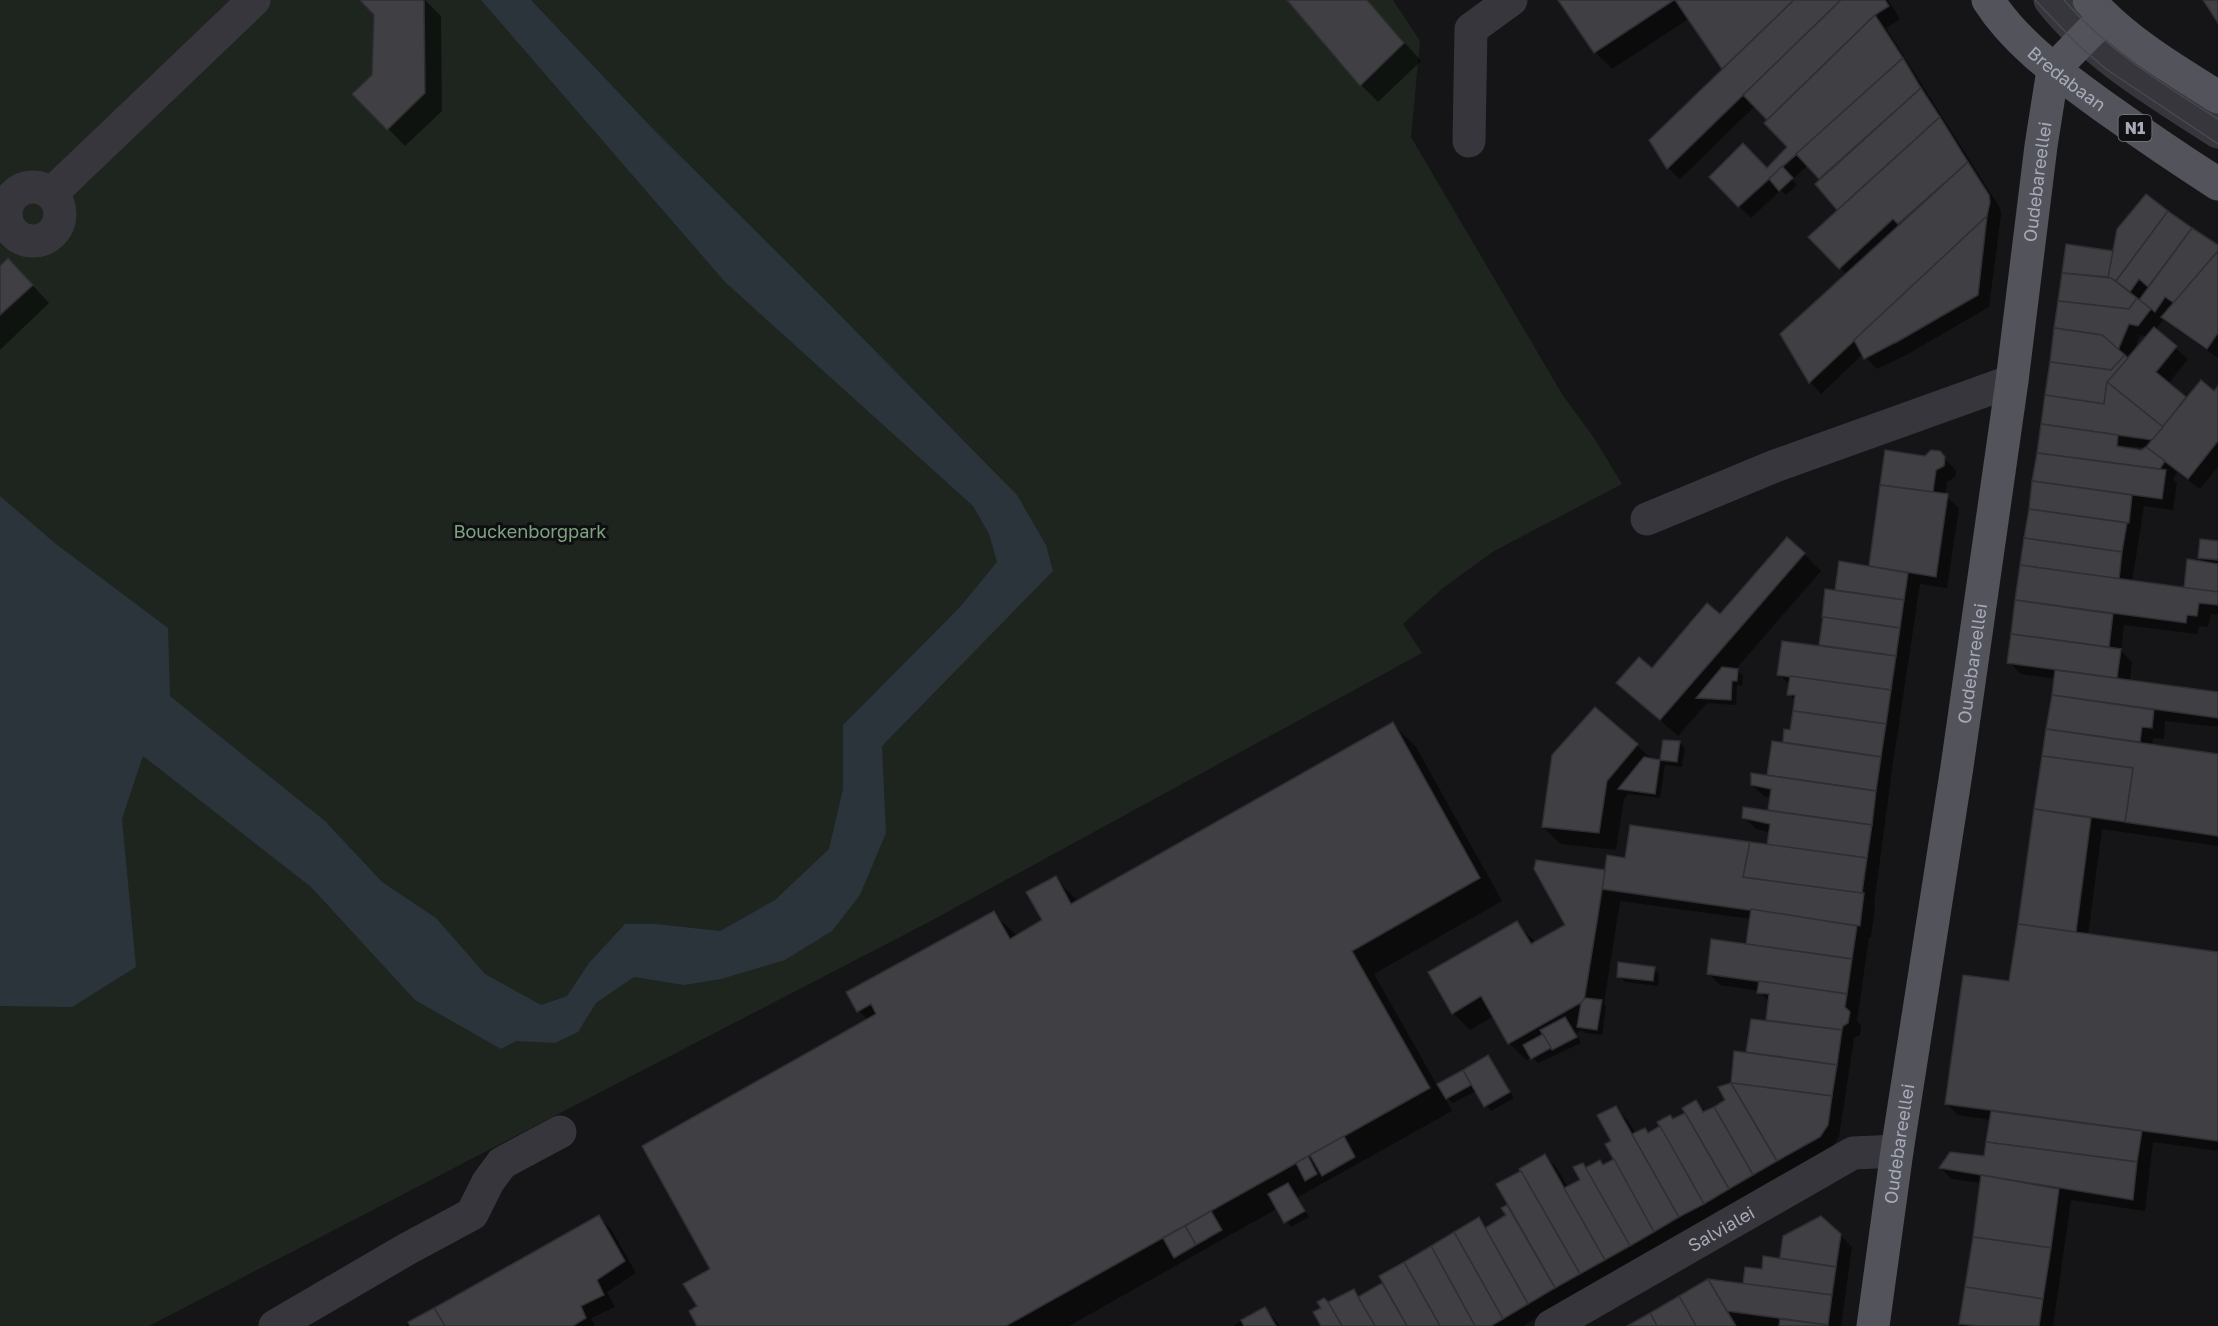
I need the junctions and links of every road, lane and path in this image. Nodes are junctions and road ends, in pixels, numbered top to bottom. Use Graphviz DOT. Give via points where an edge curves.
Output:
graph roads {
  1 [pos="254,0"];
  2 [pos="1512,0"];
  3 [pos="1988,0"];
  4 [pos="2050,0"];
  5 [pos="2094,19"];
  6 [pos="2053,70"];
  7 [pos="2218,97"];
  8 [pos="2218,132"];
  9 [pos="1469,141"];
  10 [pos="2218,184"];
  11 [pos="52,193"];
  12 [pos="2012,381"];
  13 [pos="1647,519"];
  14 [pos="560,1132"];
  15 [pos="1898,1151"];
  16 [pos="275,1326"];
  17 [pos="1551,1326"];
  18 [pos="1873,1326"];
  1 -- 11 [label="street"];
  2 -- 9 [label="street" via="1471,29"];
  3 -- 6 [label="main road, Bredabaan / N1" via="2002,22"];
  4 -- 5 [label="street"];
  5 -- 6 [label="main road"];
  5 -- 7 [label="main road"];
  5 -- 8 [label="street" via="2113,63"];
  6 -- 10 [label="main road, Bredabaan / N1"];
  6 -- 12 [label="main road, Oudebareellei"];
  12 -- 13 [label="street" via="1775,466"];
  12 -- 15 [label="main road, Oudebareellei" via="1958,767"];
  14 -- 16 [label="street" via="502,1162 472,1214"];
  15 -- 17 [label="street, Salvialei" via="1853,1153"];
  15 -- 18 [label="main road, Oudebareellei"];
}
